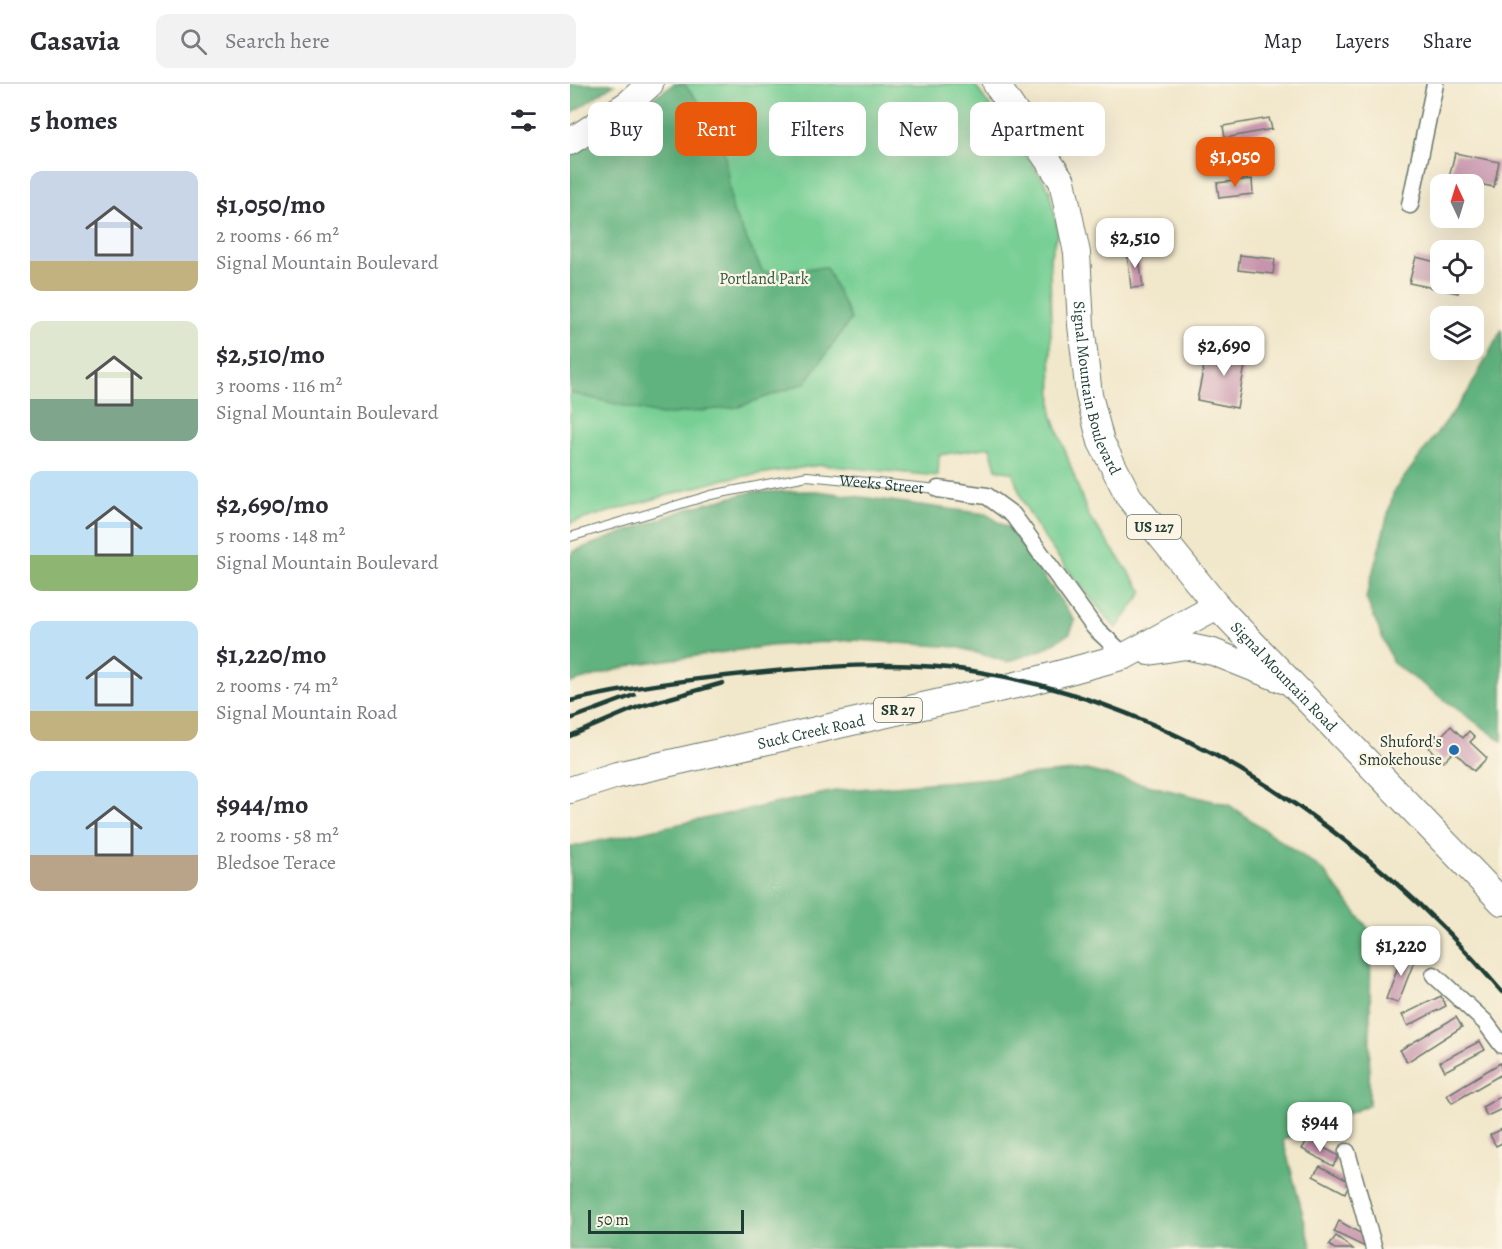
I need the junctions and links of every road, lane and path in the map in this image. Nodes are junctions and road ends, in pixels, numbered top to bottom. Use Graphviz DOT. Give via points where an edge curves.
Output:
graph roads {
  1 [pos="651,84"];
  2 [pos="996,84"];
  3 [pos="1435,84"];
  4 [pos="570,142"];
  5 [pos="1410,206"];
  6 [pos="938,489"];
  7 [pos="570,537"];
  8 [pos="1217,606"];
  9 [pos="1125,656"];
  10 [pos="1292,683"];
  11 [pos="570,790"];
  12 [pos="1502,902"];
  13 [pos="1434,975"];
  14 [pos="1502,1045"];
  15 [pos="1347,1152"];
  16 [pos="1374,1249"];
  1 -- 4 [label="main road"];
  2 -- 8 [label="main road, Signal Mountain Boulevard / US 127" via="1062,181 1077,254 1089,395 1101,442 1130,497"];
  3 -- 5 [label="street"];
  6 -- 7 [label="lane, Weeks Street" via="807,476 711,495"];
  6 -- 9 [label="street, Weeks Street" via="987,496 1013,515 1094,627"];
  8 -- 9 [label="main road, Suck Creek Road / SR 27"];
  8 -- 10 [label="main road, Signal Mountain Road / US 127"];
  9 -- 10 [label="main road" via="1185,646 1213,652"];
  9 -- 11 [label="main road, Suck Creek Road / SR 27" via="1025,683 617,775"];
  10 -- 12 [label="main road, Signal Mountain Road / US 127"];
  13 -- 14 [label="street" via="1485,1022"];
  15 -- 16 [label="street"];
}
